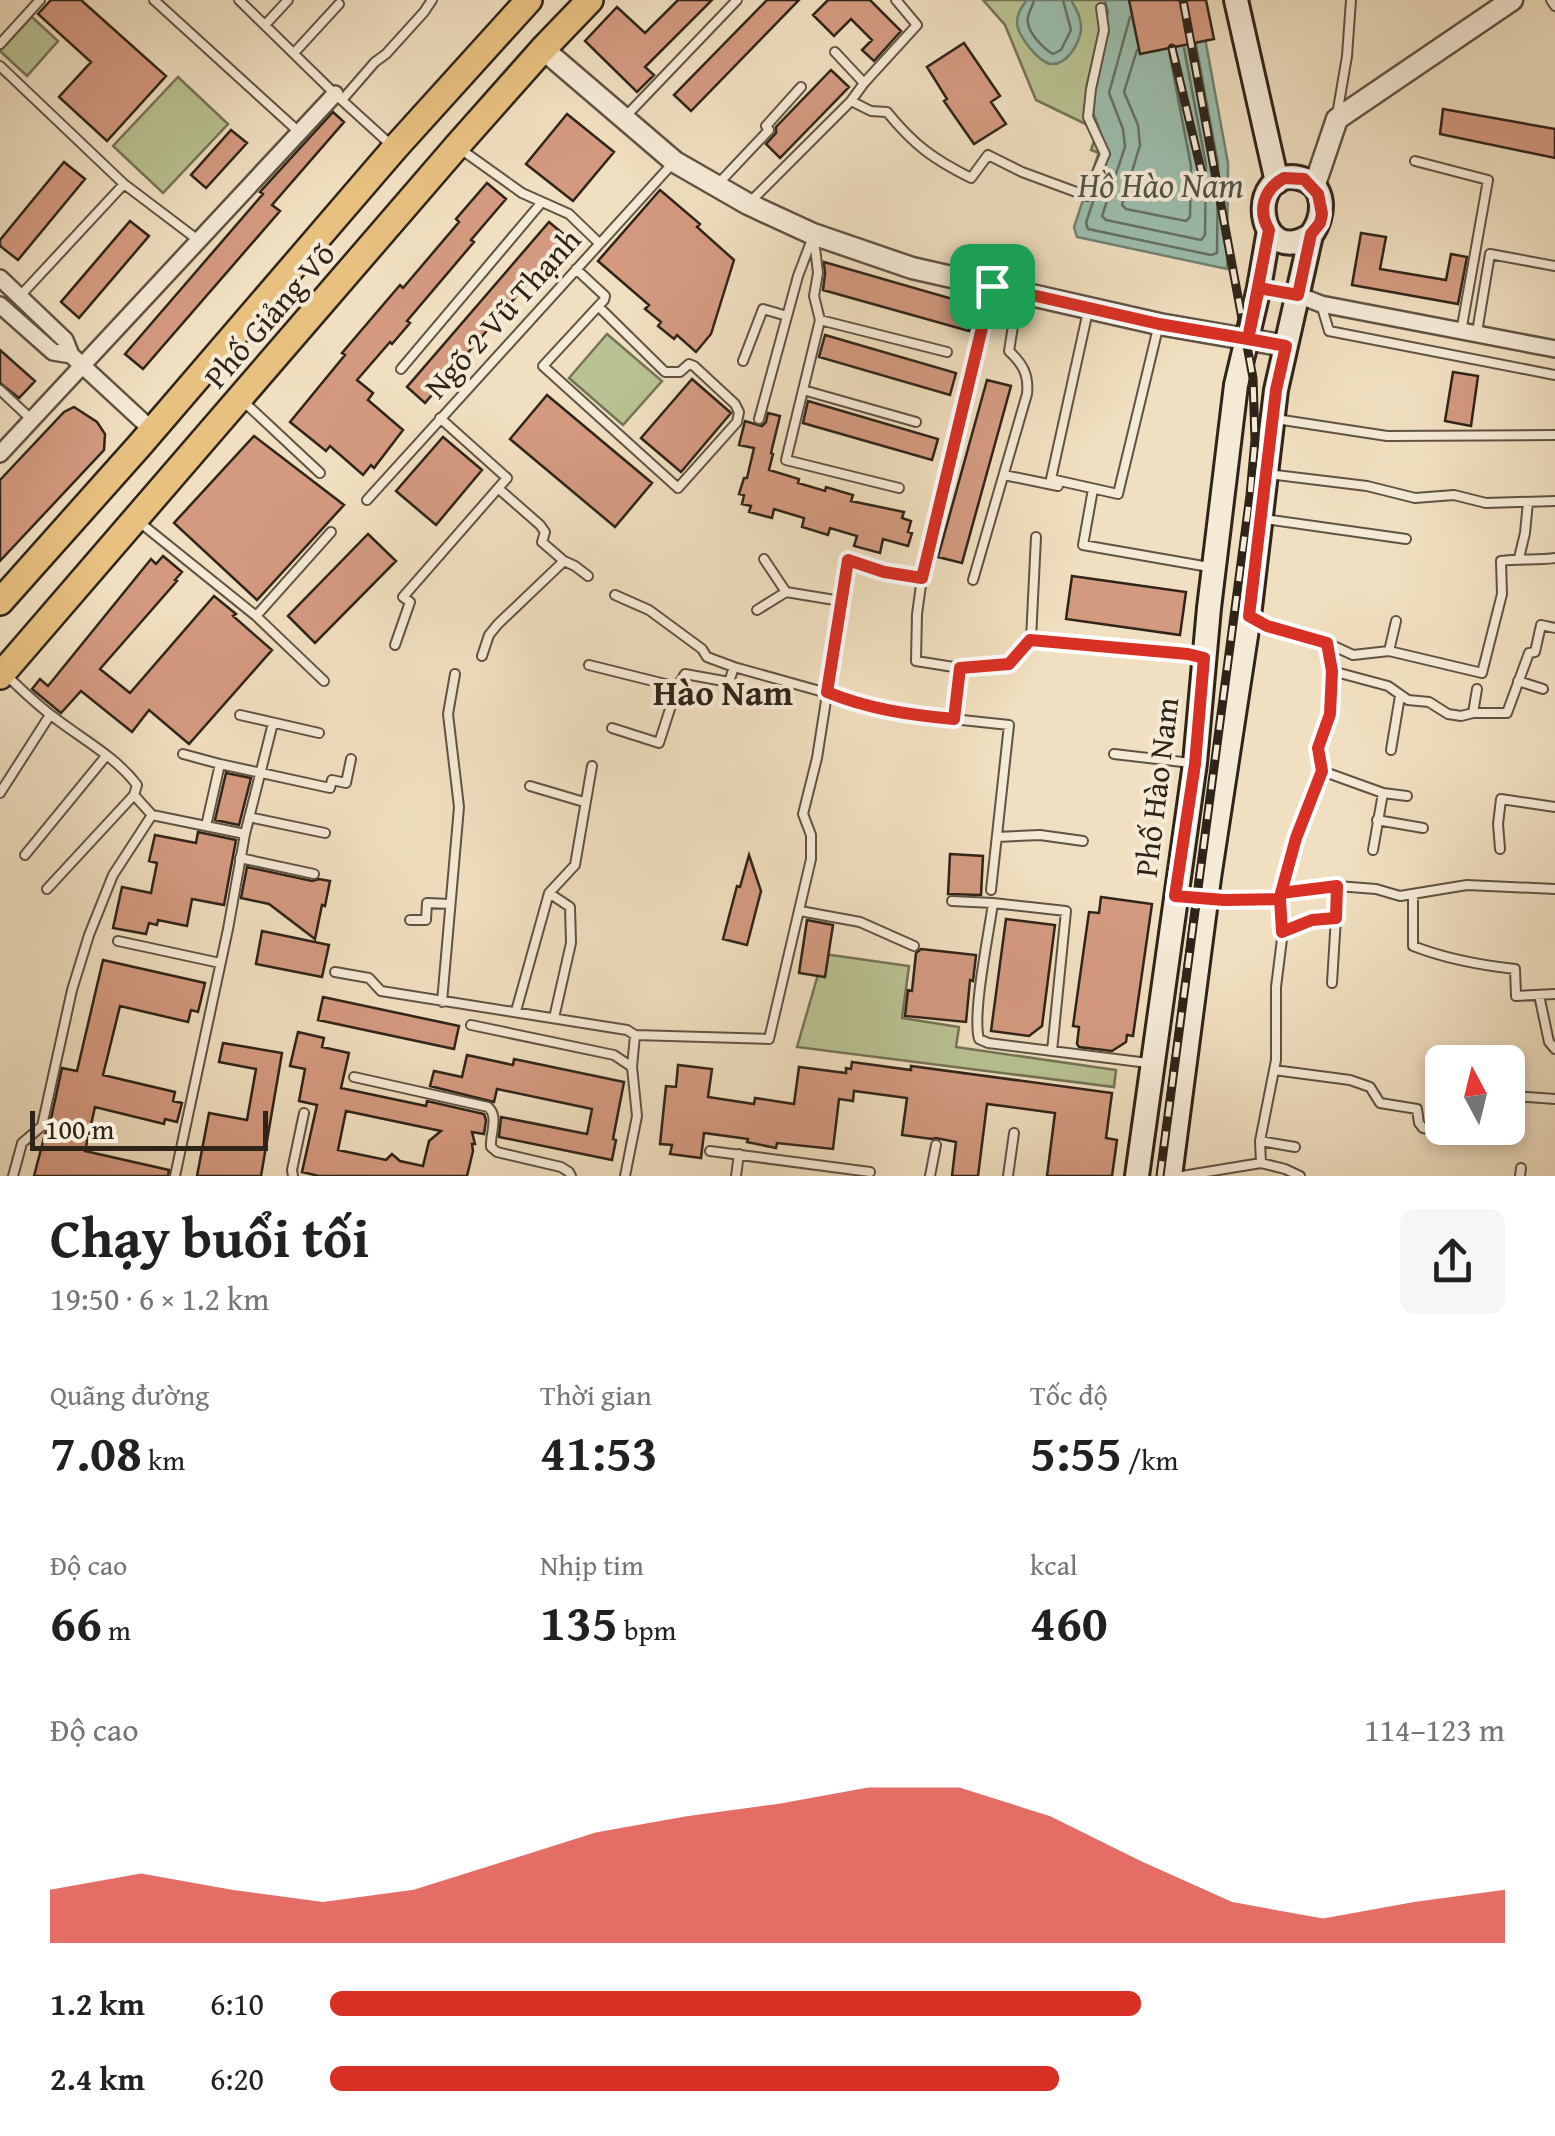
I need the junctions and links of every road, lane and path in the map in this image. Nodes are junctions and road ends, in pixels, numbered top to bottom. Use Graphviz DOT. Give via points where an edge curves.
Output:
graph roads {
  1 [pos="40,0"];
  2 [pos="154,0"];
  3 [pos="239,0"];
  4 [pos="288,0"];
  5 [pos="432,0"];
  6 [pos="590,0"];
  7 [pos="737,0"];
  8 [pos="896,0"];
  9 [pos="1236,0"];
  10 [pos="1351,0"];
  11 [pos="1512,0"];
  12 [pos="339,4"];
  13 [pos="518,4"];
  14 [pos="1101,8"];
  15 [pos="265,25"];
  16 [pos="0,44"];
  17 [pos="543,49"];
  18 [pos="836,52"];
  19 [pos="294,53"];
  20 [pos="0,66"];
  21 [pos="864,83"];
  22 [pos="801,88"];
  23 [pos="338,97"];
  24 [pos="851,101"];
  25 [pos="624,118"];
  26 [pos="1337,119"];
  27 [pos="298,132"];
  28 [pos="457,146"];
  29 [pos="395,148"];
  30 [pos="1415,161"];
  31 [pos="675,162"];
  32 [pos="1277,182"];
  33 [pos="124,184"];
  34 [pos="716,186"];
  35 [pos="1314,187"];
  36 [pos="542,202"];
  37 [pos="748,204"];
  38 [pos="1269,230"];
  39 [pos="814,234"];
  40 [pos="1311,234"];
  41 [pos="198,240"];
  42 [pos="599,242"];
  43 [pos="1555,266"];
  44 [pos="576,269"];
  45 [pos="0,278"];
  46 [pos="992,286"];
  47 [pos="1259,288"];
  48 [pos="1018,292"];
  49 [pos="1298,295"];
  50 [pos="20,296"];
  51 [pos="1321,304"];
  52 [pos="0,305"];
  53 [pos="599,307"];
  54 [pos="1089,307"];
  55 [pos="787,316"];
  56 [pos="820,320"];
  57 [pos="1159,324"];
  58 [pos="1469,334"];
  59 [pos="1248,339"];
  60 [pos="1286,346"];
  61 [pos="1555,349"];
  62 [pos="946,352"];
  63 [pos="76,360"];
  64 [pos="743,361"];
  65 [pos="400,369"];
  66 [pos="1555,375"];
  67 [pos="0,390"];
  68 [pos="804,390"];
  69 [pos="240,398"];
  70 [pos="440,418"];
  71 [pos="31,419"];
  72 [pos="759,419"];
  73 [pos="1272,419"];
  74 [pos="916,422"];
  75 [pos="152,430"];
  76 [pos="1555,435"];
  77 [pos="0,454"];
  78 [pos="187,459"];
  79 [pos="320,473"];
  80 [pos="1004,474"];
  81 [pos="1266,474"];
  82 [pos="899,488"];
  83 [pos="500,489"];
  84 [pos="1092,492"];
  85 [pos="367,500"];
  86 [pos="1555,501"];
  87 [pos="1528,502"];
  88 [pos="1260,519"];
  89 [pos="136,520"];
  90 [pos="330,532"];
  91 [pos="1036,537"];
  92 [pos="1406,539"];
  93 [pos="764,558"];
  94 [pos="1519,558"];
  95 [pos="1555,558"];
  96 [pos="564,561"];
  97 [pos="1214,568"];
  98 [pos="588,576"];
  99 [pos="922,578"];
  100 [pos="973,580"];
  101 [pos="786,592"];
  102 [pos="616,595"];
  103 [pos="841,601"];
  104 [pos="0,602"];
  105 [pos="1209,608"];
  106 [pos="757,610"];
  107 [pos="256,616"];
  108 [pos="1249,616"];
  109 [pos="1396,620"];
  110 [pos="1555,628"];
  111 [pos="1030,640"];
  112 [pos="1327,643"];
  113 [pos="395,645"];
  114 [pos="1389,651"];
  115 [pos="482,656"];
  116 [pos="1204,658"];
  117 [pos="589,665"];
  118 [pos="734,667"];
  119 [pos="960,668"];
  120 [pos="1332,671"];
  121 [pos="2,674"];
  122 [pos="455,674"];
  123 [pos="324,681"];
  124 [pos="1518,681"];
  125 [pos="677,687"];
  126 [pos="1477,689"];
  127 [pos="1543,689"];
  128 [pos="827,692"];
  129 [pos="1400,696"];
  130 [pos="1473,713"];
  131 [pos="50,715"];
  132 [pos="240,715"];
  133 [pos="954,719"];
  134 [pos="273,723"];
  135 [pos="612,728"];
  136 [pos="319,733"];
  137 [pos="1392,750"];
  138 [pos="183,754"];
  139 [pos="1114,754"];
  140 [pos="106,756"];
  141 [pos="350,759"];
  142 [pos="220,764"];
  143 [pos="1195,764"];
  144 [pos="592,766"];
  145 [pos="1322,771"];
  146 [pos="258,774"];
  147 [pos="530,786"];
  148 [pos="0,793"];
  149 [pos="1383,793"];
  150 [pos="134,796"];
  151 [pos="1407,796"];
  152 [pos="584,802"];
  153 [pos="1555,807"];
  154 [pos="152,815"];
  155 [pos="249,817"];
  156 [pos="1377,820"];
  157 [pos="206,826"];
  158 [pos="1423,828"];
  159 [pos="324,833"];
  160 [pos="245,834"];
  161 [pos="997,837"];
  162 [pos="1083,842"];
  163 [pos="1500,849"];
  164 [pos="1373,850"];
  165 [pos="25,855"];
  166 [pos="239,862"];
  167 [pos="314,874"];
  168 [pos="1337,886"];
  169 [pos="1555,889"];
  170 [pos="48,890"];
  171 [pos="991,890"];
  172 [pos="549,893"];
  173 [pos="1413,894"];
  174 [pos="1175,896"];
  175 [pos="1280,896"];
  176 [pos="1207,900"];
  177 [pos="952,901"];
  178 [pos="993,903"];
  179 [pos="450,904"];
  180 [pos="800,911"];
  181 [pos="1336,918"];
  182 [pos="410,920"];
  183 [pos="1282,932"];
  184 [pos="118,941"];
  185 [pos="914,946"];
  186 [pos="220,963"];
  187 [pos="334,972"];
  188 [pos="1332,983"];
  189 [pos="1555,994"];
  190 [pos="1539,995"];
  191 [pos="442,1002"];
  192 [pos="516,1011"];
  193 [pos="554,1018"];
  194 [pos="472,1025"];
  195 [pos="636,1034"];
  196 [pos="1555,1048"];
  197 [pos="1052,1050"];
  198 [pos="1153,1064"];
  199 [pos="632,1067"];
  200 [pos="1274,1070"];
  201 [pos="354,1077"];
  202 [pos="1525,1097"];
  203 [pos="1555,1100"];
  204 [pos="304,1113"];
  205 [pos="1425,1128"];
  206 [pos="1014,1133"];
  207 [pos="1260,1141"];
  208 [pos="936,1145"];
  209 [pos="1295,1148"];
  210 [pos="710,1150"];
  211 [pos="739,1154"];
  212 [pos="1261,1163"];
  213 [pos="870,1172"];
  214 [pos="13,1176"];
  215 [pos="175,1176"];
  216 [pos="293,1176"];
  217 [pos="571,1176"];
  218 [pos="625,1176"];
  219 [pos="736,1176"];
  220 [pos="930,1176"];
  221 [pos="1008,1176"];
  222 [pos="1136,1176"];
  223 [pos="1170,1176"];
  224 [pos="1182,1176"];
  225 [pos="1300,1176"];
  1 -- 16 [label="lane"];
  2 -- 27 [label="lane"];
  3 -- 15 [label="lane"];
  4 -- 15 [label="lane"];
  5 -- 23 [label="lane"];
  6 -- 17 [label="main road, Phố Giảng Võ"];
  7 -- 25 [label="lane"];
  8 -- 21 [label="lane" via="917,25"];
  9 -- 32 [label="main road, Phố Hào Nam"];
  10 -- 26 [label="lane"];
  11 -- 26 [label="street"];
  12 -- 19 [label="lane"];
  13 -- 29 [label="main road, Phố Giảng Võ"];
  14 -- 24 [label="lane" via="1104,30 1088,117 1104,154 1087,196 988,156 971,178 909,139 887,112"];
  15 -- 19 [label="lane"];
  17 -- 25 [label="street"];
  17 -- 28 [label="main road, Phố Giảng Võ"];
  18 -- 21 [label="lane"];
  19 -- 23 [label="lane"];
  20 -- 33 [label="lane"];
  21 -- 24 [label="lane"];
  22 -- 34 [label="lane"];
  23 -- 27 [label="street"];
  23 -- 29 [label="lane"];
  24 -- 37 [label="lane"];
  25 -- 31 [label="street"];
  26 -- 35 [label="street"];
  27 -- 41 [label="street"];
  28 -- 36 [label="lane"];
  28 -- 69 [label="main road, Phố Giảng Võ"];
  29 -- 75 [label="main road, Phố Giảng Võ"];
  30 -- 58 [label="lane" via="1488,180"];
  31 -- 34 [label="street"];
  31 -- 42 [label="lane, Ngõ 2 Vũ Thạnh"];
  32 -- 35 [label="main road" via="1296,177"];
  32 -- 38 [label="main road, Phố Hào Nam" via="1263,208"];
  33 -- 41 [label="lane"];
  33 -- 50 [label="lane"];
  34 -- 37 [label="street"];
  35 -- 40 [label="main road, Phố Hào Nam" via="1322,214"];
  36 -- 42 [label="lane" via="569,214"];
  36 -- 65 [label="lane"];
  37 -- 39 [label="street"];
  38 -- 40 [label="main road" via="1286,242"];
  38 -- 47 [label="main road, Phố Hào Nam"];
  39 -- 46 [label="street" via="912,268"];
  39 -- 55 [label="lane"];
  39 -- 56 [label="lane"];
  40 -- 49 [label="main road, Phố Hào Nam"];
  41 -- 63 [label="street"];
  42 -- 44 [label="lane, Ngõ 2 Vũ Thạnh"];
  43 -- 58 [label="lane" via="1490,254"];
  44 -- 53 [label="lane" via="605,296"];
  44 -- 70 [label="lane, Ngõ 2 Vũ Thạnh"];
  45 -- 50 [label="street"];
  46 -- 48 [label="street"];
  46 -- 99 [label="lane"];
  47 -- 49 [label="main road"];
  47 -- 59 [label="main road, Phố Hào Nam"];
  48 -- 54 [label="street"];
  48 -- 80 [label="lane" via="1009,351 1028,378 1028,394"];
  49 -- 51 [label="street"];
  49 -- 60 [label="main road, Phố Hào Nam"];
  50 -- 63 [label="street" via="66,340"];
  51 -- 58 [label="street"];
  51 -- 66 [label="lane" via="1329,332"];
  52 -- 63 [label="street" via="52,352"];
  53 -- 53 [label="lane" via="665,372 694,366 739,412 678,488 543,366"];
  54 -- 57 [label="street"];
  54 -- 84 [label="lane" via="1051,479"];
  55 -- 64 [label="lane" via="764,310"];
  55 -- 72 [label="lane"];
  56 -- 62 [label="lane"];
  56 -- 68 [label="lane"];
  57 -- 59 [label="street"];
  57 -- 84 [label="lane" via="1118,494"];
  58 -- 61 [label="street"];
  59 -- 60 [label="street"];
  59 -- 97 [label="main road, Phố Hào Nam" via="1236,385"];
  60 -- 73 [label="main road, Phố Hào Nam"];
  63 -- 71 [label="street"];
  63 -- 75 [label="street"];
  67 -- 71 [label="lane"];
  68 -- 74 [label="lane"];
  68 -- 82 [label="lane" via="786,460"];
  69 -- 78 [label="main road, Phố Giảng Võ"];
  69 -- 79 [label="lane"];
  70 -- 83 [label="lane" via="507,478"];
  70 -- 85 [label="lane, Ngõ 2 Vũ Thạnh"];
  71 -- 77 [label="street"];
  73 -- 76 [label="lane" via="1386,436"];
  73 -- 81 [label="main road, Phố Hào Nam"];
  75 -- 78 [label="main road"];
  75 -- 104 [label="main road, Phố Giảng Võ"];
  78 -- 89 [label="main road, Phố Giảng Võ"];
  80 -- 84 [label="lane"];
  80 -- 100 [label="lane"];
  81 -- 87 [label="lane" via="1416,498"];
  81 -- 88 [label="main road, Phố Hào Nam"];
  83 -- 96 [label="lane" via="540,525 542,542"];
  83 -- 113 [label="lane" via="403,597 410,602"];
  84 -- 97 [label="lane" via="1082,545"];
  86 -- 87 [label="lane"];
  87 -- 94 [label="lane"];
  88 -- 92 [label="lane"];
  88 -- 108 [label="main road, Phố Hào Nam"];
  89 -- 107 [label="lane"];
  89 -- 121 [label="main road, Phố Giảng Võ"];
  90 -- 107 [label="lane"];
  91 -- 111 [label="lane"];
  93 -- 101 [label="lane"];
  94 -- 95 [label="lane"];
  94 -- 114 [label="lane" via="1502,562 1502,594 1482,673"];
  96 -- 98 [label="lane"];
  96 -- 115 [label="lane" via="498,624"];
  97 -- 105 [label="main road, Phố Hào Nam"];
  99 -- 103 [label="lane" via="848,560"];
  99 -- 119 [label="lane" via="916,661"];
  101 -- 103 [label="lane"];
  101 -- 106 [label="lane"];
  102 -- 118 [label="lane"];
  103 -- 128 [label="lane"];
  105 -- 108 [label="main road"];
  105 -- 116 [label="main road, Phố Hào Nam"];
  107 -- 123 [label="lane"];
  108 -- 112 [label="lane"];
  108 -- 176 [label="main road, Phố Hào Nam"];
  109 -- 114 [label="lane"];
  110 -- 124 [label="lane" via="1542,625"];
  111 -- 116 [label="lane"];
  111 -- 119 [label="lane" via="1009,664"];
  112 -- 114 [label="lane" via="1353,655"];
  112 -- 120 [label="lane"];
  116 -- 143 [label="main road, Phố Hào Nam"];
  117 -- 125 [label="lane"];
  118 -- 125 [label="lane" via="729,682 685,674"];
  118 -- 128 [label="lane"];
  119 -- 133 [label="lane"];
  120 -- 129 [label="lane" via="1388,686"];
  120 -- 145 [label="lane" via="1330,714 1318,748"];
  121 -- 131 [label="lane"];
  122 -- 179 [label="lane" via="448,714 459,808"];
  124 -- 127 [label="lane"];
  124 -- 130 [label="lane" via="1507,713"];
  125 -- 135 [label="lane" via="659,743"];
  126 -- 130 [label="lane"];
  128 -- 133 [label="lane" via="858,704"];
  128 -- 180 [label="lane" via="803,814 812,859"];
  129 -- 130 [label="lane" via="1448,714"];
  129 -- 137 [label="lane"];
  131 -- 140 [label="lane"];
  131 -- 148 [label="lane"];
  132 -- 134 [label="lane"];
  133 -- 161 [label="lane" via="1009,725"];
  134 -- 136 [label="lane"];
  134 -- 146 [label="lane"];
  138 -- 142 [label="lane"];
  139 -- 143 [label="lane"];
  140 -- 150 [label="lane" via="136,785"];
  140 -- 165 [label="lane"];
  141 -- 146 [label="lane" via="346,783 332,780 330,788"];
  142 -- 146 [label="lane"];
  142 -- 157 [label="lane"];
  143 -- 174 [label="main road, Phố Hào Nam"];
  144 -- 152 [label="lane"];
  145 -- 149 [label="lane"];
  145 -- 175 [label="lane"];
  146 -- 155 [label="lane"];
  147 -- 152 [label="lane"];
  149 -- 151 [label="lane"];
  149 -- 156 [label="lane"];
  150 -- 154 [label="lane"];
  150 -- 170 [label="lane"];
  152 -- 172 [label="lane" via="575,865"];
  153 -- 163 [label="lane" via="1501,799"];
  154 -- 157 [label="lane"];
  154 -- 214 [label="lane" via="112,876 72,990 42,1126 22,1143"];
  155 -- 159 [label="lane"];
  155 -- 160 [label="lane"];
  156 -- 158 [label="lane"];
  156 -- 164 [label="lane"];
  157 -- 160 [label="lane"];
  160 -- 166 [label="lane"];
  161 -- 162 [label="lane" via="1040,834"];
  161 -- 171 [label="lane"];
  166 -- 167 [label="lane"];
  166 -- 186 [label="lane"];
  168 -- 173 [label="lane"];
  168 -- 175 [label="lane"];
  168 -- 181 [label="lane"];
  169 -- 173 [label="lane" via="1468,885"];
  172 -- 192 [label="lane"];
  172 -- 193 [label="lane" via="570,907 571,944"];
  173 -- 190 [label="lane" via="1413,946 1515,969 1516,996"];
  174 -- 176 [label="main road"];
  174 -- 198 [label="main road, Phố Hào Nam"];
  175 -- 176 [label="lane"];
  175 -- 183 [label="lane"];
  176 -- 223 [label="main road, Phố Hào Nam"];
  177 -- 178 [label="lane"];
  178 -- 197 [label="lane" via="979,1039"];
  178 -- 197 [label="lane" via="1066,911"];
  179 -- 182 [label="lane" via="426,903 426,920"];
  179 -- 191 [label="lane"];
  180 -- 185 [label="lane" via="860,922"];
  180 -- 195 [label="lane" via="769,1039"];
  181 -- 183 [label="lane"];
  181 -- 188 [label="lane"];
  183 -- 200 [label="lane"];
  184 -- 186 [label="lane"];
  186 -- 215 [label="lane"];
  187 -- 191 [label="lane"];
  189 -- 190 [label="lane"];
  190 -- 196 [label="lane"];
  191 -- 192 [label="lane"];
  192 -- 193 [label="lane"];
  193 -- 195 [label="lane"];
  194 -- 199 [label="lane" via="614,1055"];
  195 -- 199 [label="lane"];
  197 -- 198 [label="lane"];
  198 -- 222 [label="main road, Phố Hào Nam"];
  199 -- 218 [label="lane" via="637,1116"];
  200 -- 205 [label="lane" via="1370,1087 1380,1103 1417,1109"];
  200 -- 207 [label="lane"];
  201 -- 217 [label="lane" via="488,1106 497,1152 561,1167"];
  202 -- 203 [label="lane"];
  204 -- 216 [label="lane"];
  206 -- 221 [label="lane"];
  207 -- 209 [label="lane"];
  207 -- 212 [label="lane"];
  208 -- 220 [label="lane"];
  210 -- 211 [label="lane"];
  211 -- 213 [label="lane"];
  211 -- 219 [label="lane"];
  212 -- 224 [label="lane"];
  212 -- 225 [label="lane"];
}
